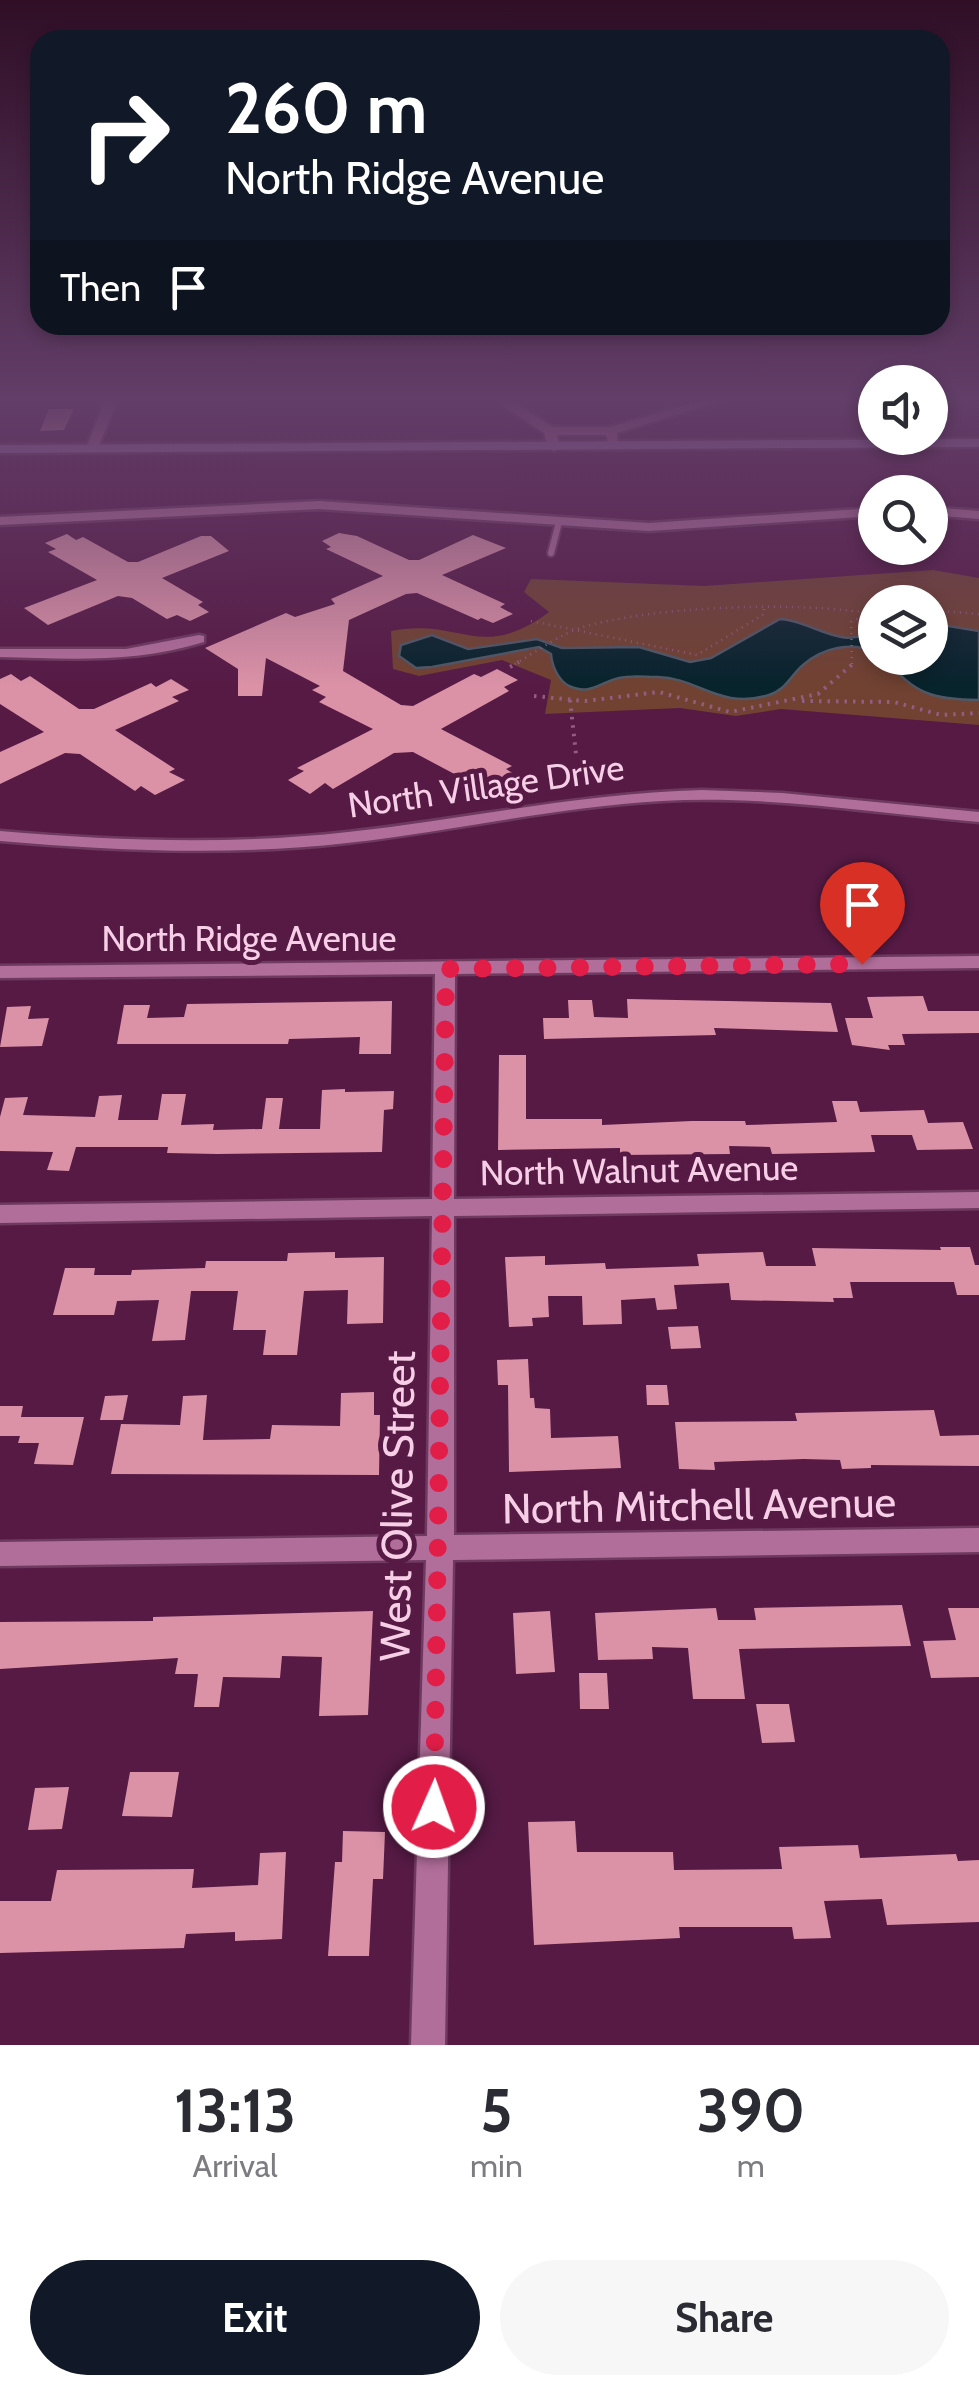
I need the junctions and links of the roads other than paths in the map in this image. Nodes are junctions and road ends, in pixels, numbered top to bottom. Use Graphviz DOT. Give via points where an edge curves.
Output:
graph roads {
  1 [pos="948,512"];
  2 [pos="858,513"];
  3 [pos="979,514"];
  4 [pos="0,521"];
  5 [pos="559,522"];
  6 [pos="551,553"];
  7 [pos="200,639"];
  8 [pos="0,653"];
  9 [pos="979,818"];
  10 [pos="0,836"];
  11 [pos="979,962"];
  12 [pos="446,969"];
  13 [pos="0,972"];
  14 [pos="979,1200"];
  15 [pos="444,1207"];
  16 [pos="0,1214"];
  17 [pos="979,1540"];
  18 [pos="440,1550"];
  19 [pos="0,1554"];
  20 [pos="428,2045"];
  1 -- 3 [label="street"];
  2 -- 5 [label="street" via="681,527"];
  4 -- 5 [label="street" via="319,506"];
  5 -- 6 [label="lane"];
  7 -- 8 [label="street" via="133,654"];
  9 -- 10 [label="street, North Village Drive" via="718,794 303,842 155,845"];
  11 -- 12 [label="street, North Ridge Avenue"];
  12 -- 13 [label="street, North Ridge Avenue"];
  12 -- 15 [label="street, West Olive Street"];
  14 -- 15 [label="street, North Walnut Avenue"];
  15 -- 16 [label="street, North Walnut Avenue"];
  15 -- 18 [label="street, West Olive Street"];
  17 -- 18 [label="street, North Mitchell Avenue"];
  18 -- 19 [label="street, North Mitchell Avenue"];
  18 -- 20 [label="street, West Olive Street"];
}
